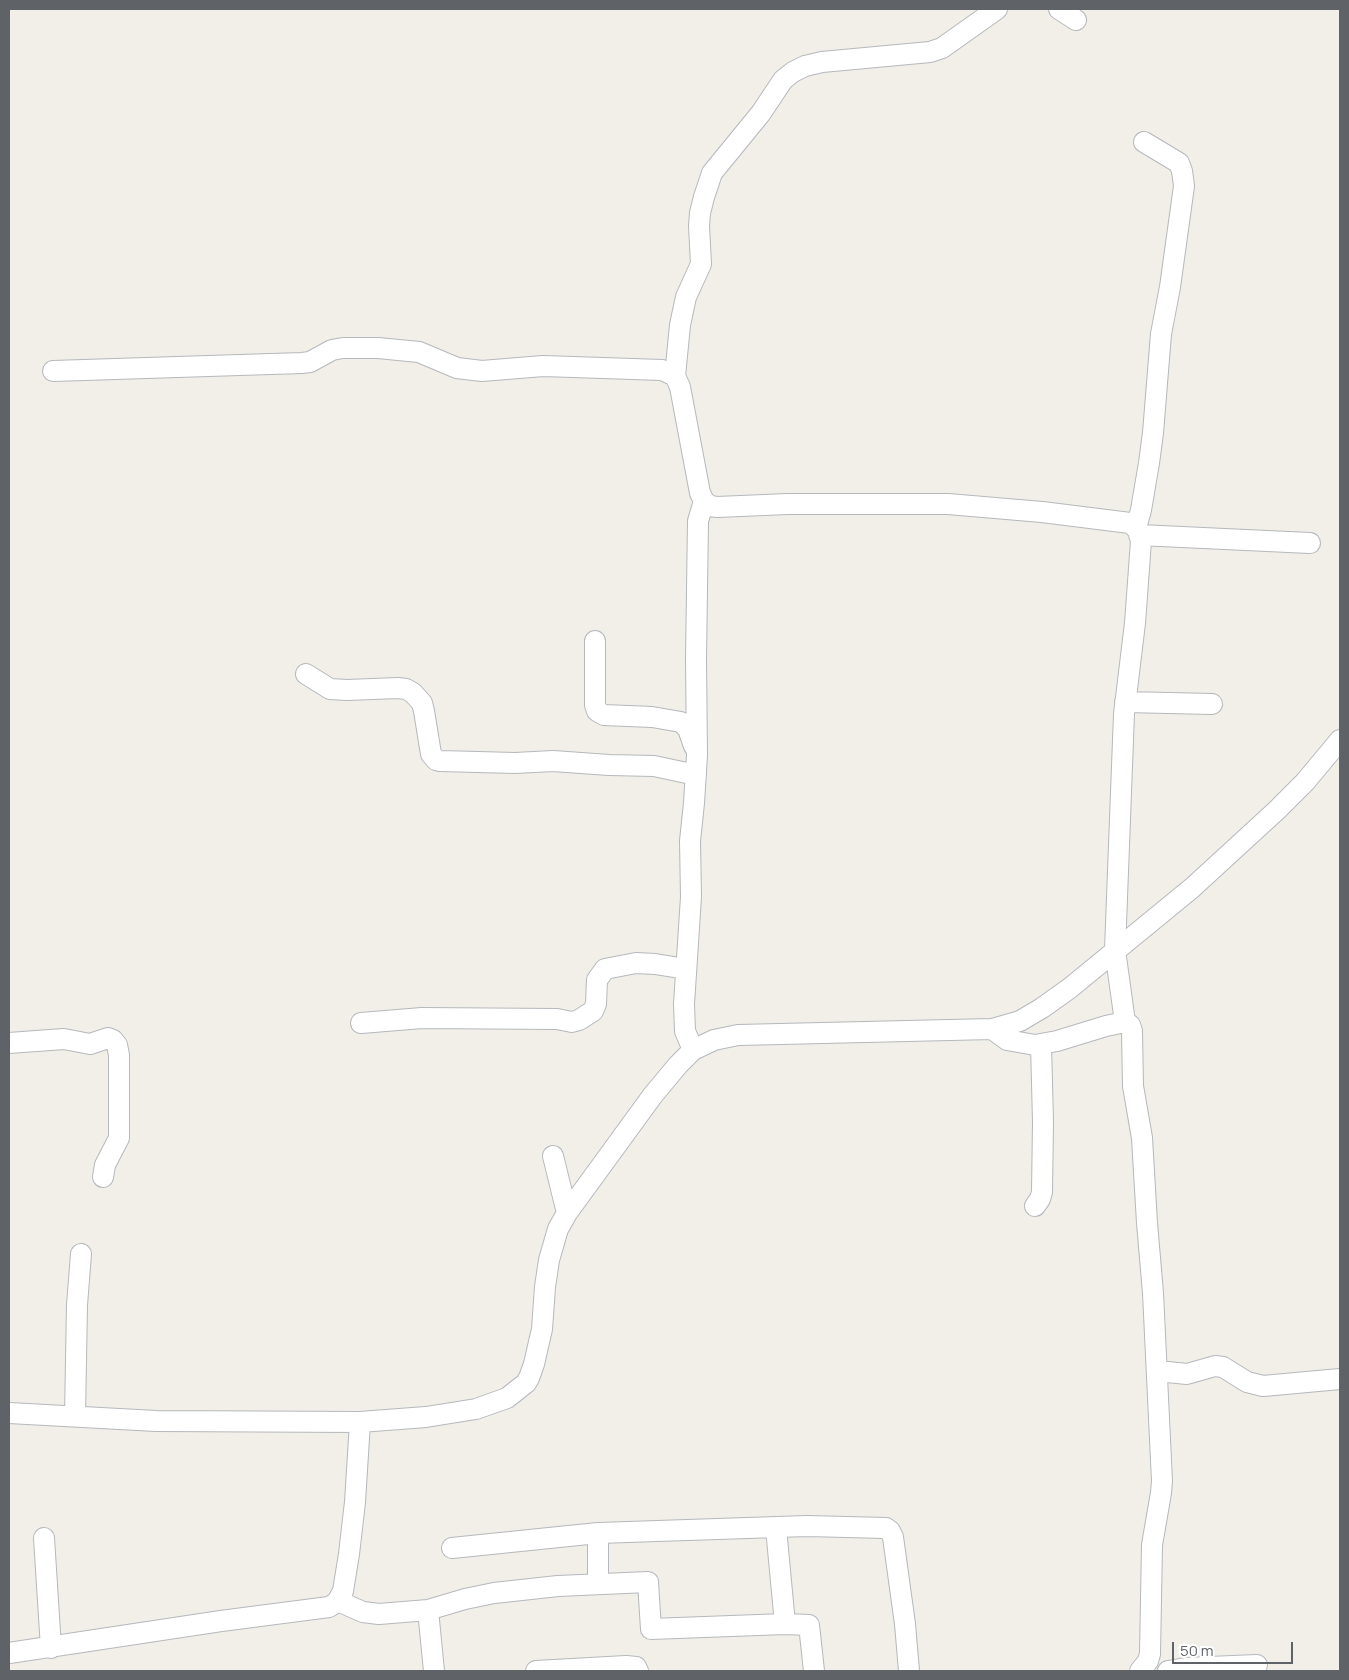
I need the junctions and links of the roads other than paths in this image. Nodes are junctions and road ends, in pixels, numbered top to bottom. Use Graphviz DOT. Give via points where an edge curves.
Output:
graph roads {
  1 [pos="997,9"];
  2 [pos="1144,142"];
  3 [pos="53,371"];
  4 [pos="675,376"];
  5 [pos="704,501"];
  6 [pos="1138,532"];
  7 [pos="1310,543"];
  8 [pos="595,641"];
  9 [pos="306,674"];
  10 [pos="1125,702"];
  11 [pos="1212,704"];
  12 [pos="1340,740"];
  13 [pos="697,755"];
  14 [pos="696,775"];
  15 [pos="1115,950"];
  16 [pos="686,969"];
  17 [pos="362,1022"];
  18 [pos="1125,1022"];
  19 [pos="992,1029"];
  20 [pos="9,1043"];
  21 [pos="1041,1044"];
  22 [pos="693,1050"];
  23 [pos="553,1156"];
  24 [pos="104,1177"];
  25 [pos="1035,1206"];
  26 [pos="567,1213"];
  27 [pos="81,1254"];
  28 [pos="1158,1371"];
  29 [pos="1340,1379"];
  30 [pos="9,1413"];
  31 [pos="75,1416"];
  32 [pos="360,1422"];
  33 [pos="776,1528"];
  34 [pos="598,1533"];
  35 [pos="44,1538"];
  36 [pos="452,1548"];
  37 [pos="598,1583"];
  38 [pos="338,1601"];
  39 [pos="428,1610"];
  40 [pos="785,1624"];
  41 [pos="51,1648"];
  42 [pos="9,1653"];
  43 [pos="1257,1665"];
  44 [pos="1149,1669"];
  45 [pos="434,1671"];
  46 [pos="536,1671"];
  47 [pos="638,1671"];
  48 [pos="814,1671"];
  49 [pos="909,1671"];
  50 [pos="1168,1671"];
  1 -- 4 [label="street" via="942,48 930,52 822,62 805,66 783,80 761,113 712,173 700,214 701,264 686,297"];
  2 -- 6 [label="street" via="1179,163 1184,186 1161,334 1150,453"];
  3 -- 4 [label="street" via="302,363 332,350 378,348 420,352 466,370 553,366 662,370"];
  4 -- 5 [label="street" via="683,397"];
  5 -- 6 [label="street" via="717,507 948,504 1130,523"];
  5 -- 13 [label="street" via="698,521"];
  6 -- 7 [label="street"];
  6 -- 10 [label="street" via="1141,541 1135,623"];
  8 -- 13 [label="street" via="597,711 604,715 681,722 688,729"];
  9 -- 14 [label="street" via="338,690 406,688 414,692 422,703 431,754 440,762 553,761 654,766"];
  10 -- 11 [label="street"];
  10 -- 15 [label="street"];
  12 -- 15 [label="street" via="1306,782 1252,834"];
  13 -- 14 [label="street"];
  14 -- 16 [label="street" via="690,841 691,897"];
  15 -- 18 [label="street"];
  15 -- 19 [label="street" via="1042,1008 1020,1020"];
  16 -- 17 [label="street" via="636,963 605,968 597,980 593,1011 572,1022 557,1019 422,1018"];
  16 -- 22 [label="street" via="685,1031"];
  18 -- 21 [label="street"];
  18 -- 28 [label="street" via="1132,1031 1133,1086 1142,1138"];
  19 -- 21 [label="street" via="1007,1040"];
  19 -- 22 [label="street" via="738,1035 714,1040"];
  20 -- 24 [label="street" via="64,1039 87,1044 108,1038 117,1045 119,1138 105,1165"];
  21 -- 25 [label="street" via="1042,1192"];
  22 -- 26 [label="street" via="653,1095"];
  23 -- 26 [label="street"];
  26 -- 32 [label="street" via="558,1229 550,1260 542,1329 534,1364 522,1387 507,1398 476,1409"];
  27 -- 31 [label="street"];
  28 -- 29 [label="street" via="1187,1374 1215,1366 1223,1367 1247,1382 1263,1386"];
  28 -- 44 [label="street" via="1162,1481 1152,1545"];
  30 -- 31 [label="street"];
  31 -- 32 [label="street" via="156,1421"];
  32 -- 38 [label="street" via="350,1545 343,1591"];
  33 -- 34 [label="street"];
  33 -- 40 [label="street"];
  33 -- 49 [label="street" via="853,1526 890,1531"];
  34 -- 36 [label="street"];
  34 -- 37 [label="street"];
  35 -- 41 [label="street"];
  37 -- 39 [label="street" via="494,1593"];
  37 -- 40 [label="street" via="648,1582 651,1629"];
  38 -- 39 [label="street" via="371,1614"];
  38 -- 41 [label="street" via="329,1607"];
  39 -- 45 [label="street"];
  40 -- 48 [label="street" via="809,1625"];
  41 -- 42 [label="street"];
  43 -- 50 [label="street"];
  46 -- 47 [label="street" via="626,1666 636,1667"];
}
